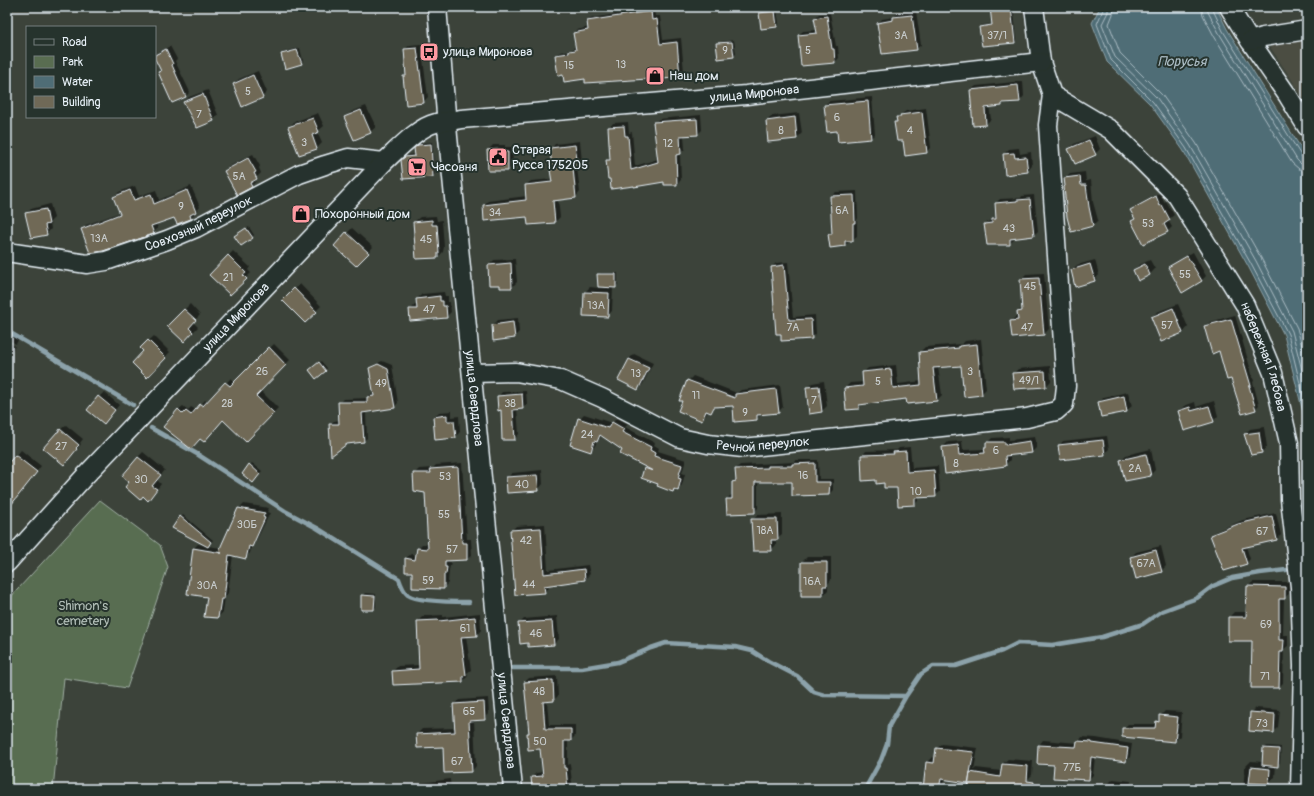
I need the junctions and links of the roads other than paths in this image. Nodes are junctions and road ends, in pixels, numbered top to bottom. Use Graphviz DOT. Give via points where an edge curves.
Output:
graph roads {
  1 [pos="437,7"];
  2 [pos="1034,7"];
  3 [pos="1229,7"];
  4 [pos="1307,30"];
  5 [pos="1250,41"];
  6 [pos="1041,62"];
  7 [pos="1052,95"];
  8 [pos="446,122"];
  9 [pos="1307,127"];
  10 [pos="384,162"];
  11 [pos="7,252"];
  12 [pos="472,373"];
  13 [pos="7,563"];
  14 [pos="513,789"];
  15 [pos="1300,789"];
  1 -- 8 [label="street, улица Свердлова"];
  2 -- 6 [label="street"];
  3 -- 5 [label="street"];
  4 -- 5 [label="street"];
  5 -- 9 [label="street"];
  6 -- 7 [label="street"];
  6 -- 8 [label="street, улица Миронова" via="746,95"];
  7 -- 12 [label="street, Речной переулок" via="1048,125 1066,386 1064,404 1056,411 1026,418 743,448 680,438 562,380 516,372"];
  7 -- 15 [label="street, набережная Глебова" via="1111,130 1178,196 1245,304 1273,373 1288,443 1290,499 1300,587 1303,666"];
  8 -- 10 [label="street, улица Миронова" via="436,123 412,136"];
  8 -- 12 [label="street, улица Свердлова"];
  10 -- 11 [label="street, Совхозный переулок" via="348,158 325,164 299,174 196,228 106,261 87,264"];
  10 -- 13 [label="street, улица Миронова" via="96,465"];
  12 -- 14 [label="street, улица Свердлова"];
}
